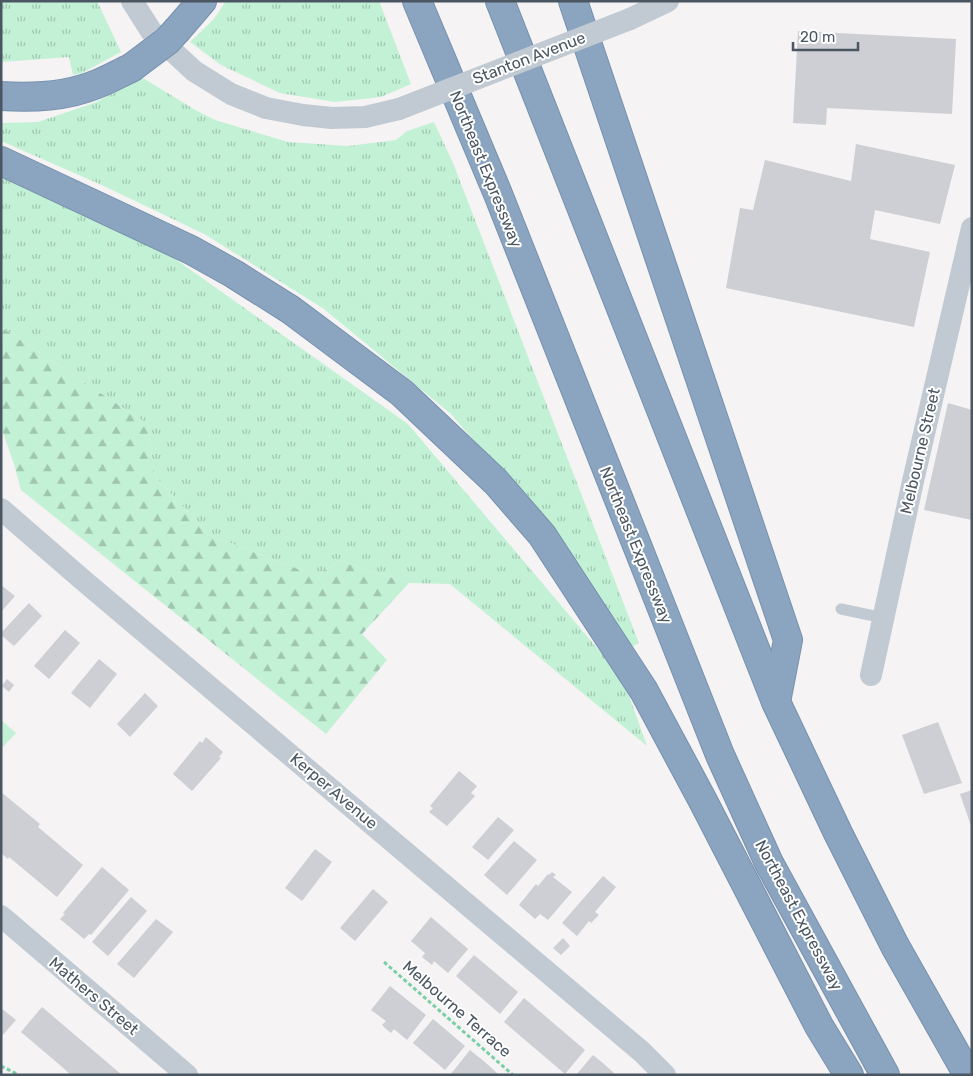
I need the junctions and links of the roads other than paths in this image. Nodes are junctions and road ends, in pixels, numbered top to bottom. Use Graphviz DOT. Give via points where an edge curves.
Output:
graph roads {
  1 [pos="132,1"];
  2 [pos="202,1"];
  3 [pos="417,1"];
  4 [pos="500,1"];
  5 [pos="573,1"];
  6 [pos="668,1"];
  7 [pos="1,96"];
  8 [pos="1,161"];
  9 [pos="970,245"];
  10 [pos="1,510"];
  11 [pos="841,609"];
  12 [pos="884,618"];
  13 [pos="871,675"];
  14 [pos="776,702"];
  15 [pos="1,916"];
  16 [pos="187,1075"];
  17 [pos="665,1075"];
  18 [pos="849,1075"];
  19 [pos="885,1075"];
  20 [pos="968,1075"];
  1 -- 6 [label="street, Stanton Avenue, bridge" via="151,31 194,71 231,94 266,108 332,118 364,117 399,109"];
  2 -- 7 [label="highway, bridge" via="167,41 131,68 96,85 69,93"];
  3 -- 19 [label="highway, Northeast Expressway" via="498,194 720,755 769,863"];
  4 -- 14 [label="highway"];
  5 -- 14 [label="highway" via="788,640"];
  8 -- 18 [label="highway" via="191,250 291,310 402,393 496,482 542,535 644,691 819,1026"];
  9 -- 12 [label="street, Melbourne Street" via="913,480"];
  10 -- 17 [label="street, Kerper Avenue" via="380,829"];
  11 -- 12 [label="lane"];
  12 -- 13 [label="street, Melbourne Street"];
  14 -- 20 [label="highway" via="895,946"];
  15 -- 16 [label="street, Mathers Street"];
}
